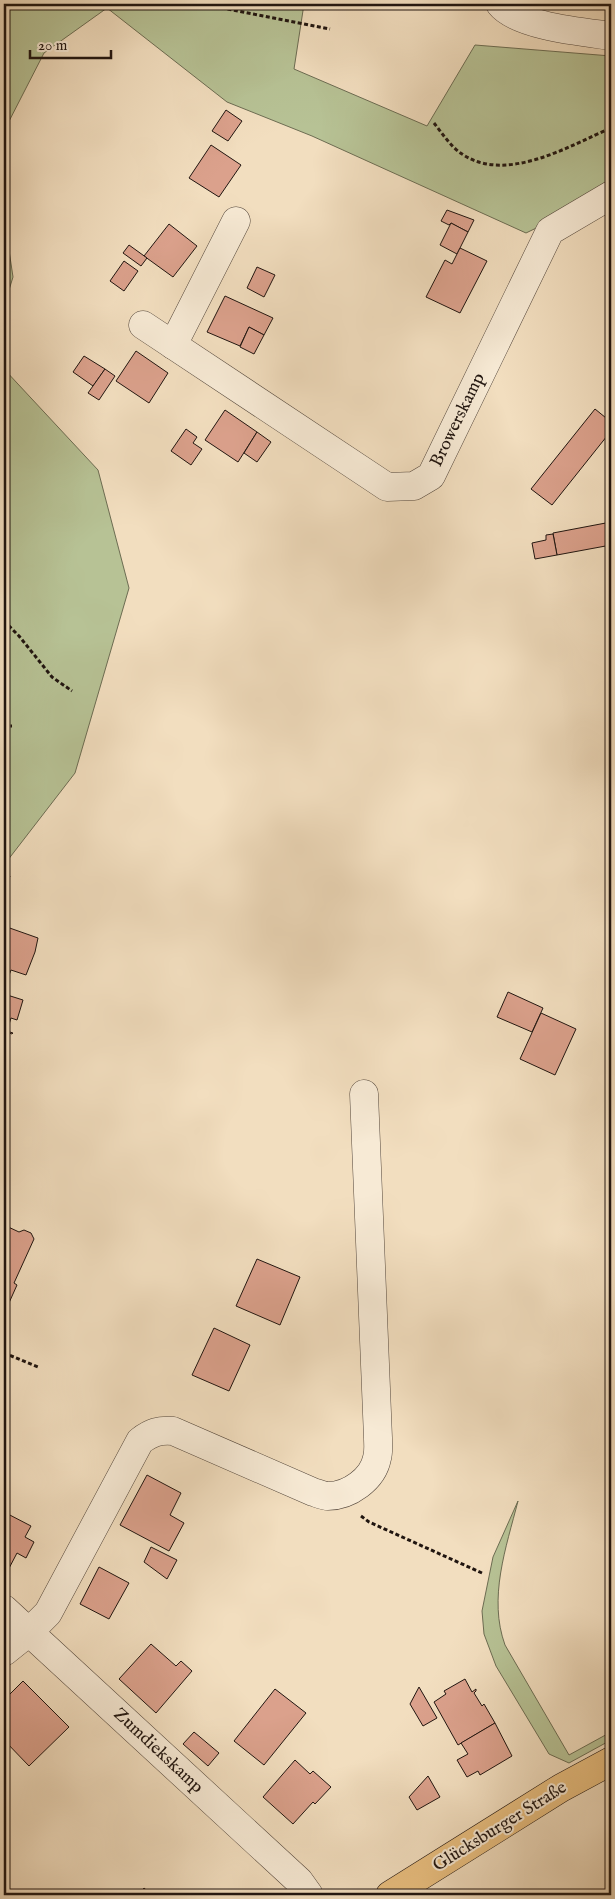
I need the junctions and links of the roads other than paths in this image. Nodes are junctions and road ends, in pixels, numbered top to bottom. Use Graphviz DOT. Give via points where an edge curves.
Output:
graph roads {
  1 [pos="500,4"];
  2 [pos="611,36"];
  3 [pos="611,195"];
  4 [pos="236,221"];
  5 [pos="143,325"];
  6 [pos="173,345"];
  7 [pos="364,1094"];
  8 [pos="4,1609"];
  9 [pos="29,1632"];
  10 [pos="4,1652"];
  11 [pos="611,1761"];
  12 [pos="309,1895"];
  13 [pos="390,1895"];
  1 -- 2 [label="street" via="505,10 528,21"];
  3 -- 6 [label="street, Browerskamp" via="550,231 431,476 414,486 387,487"];
  4 -- 6 [label="street"];
  5 -- 6 [label="street, Browerskamp"];
  7 -- 9 [label="street" via="378,1438 378,1458 370,1474 358,1486 327,1496 173,1431 151,1433 140,1440 48,1612"];
  8 -- 9 [label="street, Zumdiekskamp"];
  9 -- 10 [label="street"];
  9 -- 12 [label="street, Zumdiekskamp" via="299,1881"];
  11 -- 13 [label="main road, Glücksburger Straße" via="561,1788"];
}
